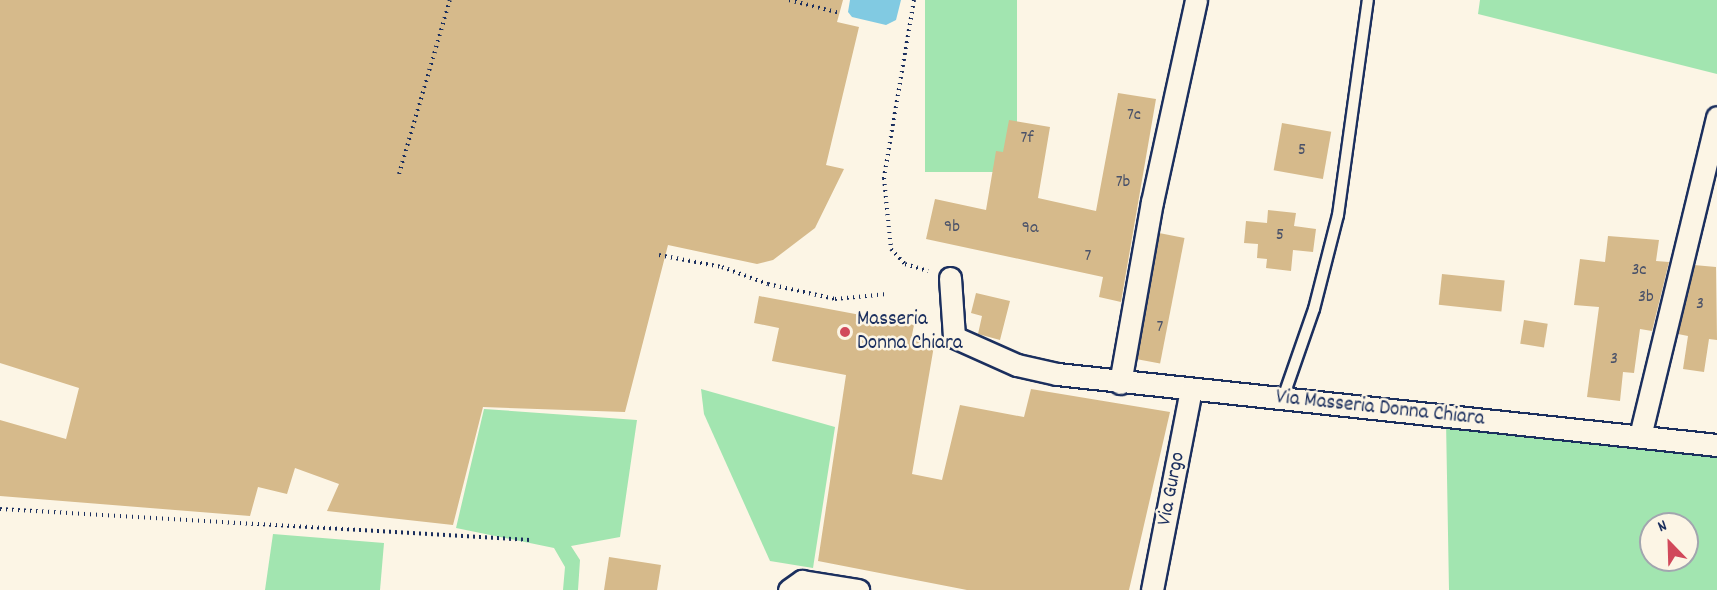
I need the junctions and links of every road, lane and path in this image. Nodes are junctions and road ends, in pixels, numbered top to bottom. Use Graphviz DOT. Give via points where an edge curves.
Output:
graph roads {
  1 [pos="450,0"];
  2 [pos="789,0"];
  3 [pos="914,0"];
  4 [pos="1196,0"];
  5 [pos="1368,0"];
  6 [pos="840,13"];
  7 [pos="1717,117"];
  8 [pos="399,174"];
  9 [pos="659,255"];
  10 [pos="950,278"];
  11 [pos="887,294"];
  12 [pos="1120,383"];
  13 [pos="1191,388"];
  14 [pos="1283,398"];
  15 [pos="1640,436"];
  16 [pos="1717,444"];
  17 [pos="0,509"];
  18 [pos="530,540"];
  19 [pos="789,590"];
  20 [pos="858,590"];
  21 [pos="1152,590"];
  1 -- 8 [label="path"];
  2 -- 6 [label="path"];
  3 -- 10 [label="path" via="884,178 891,249 905,264"];
  4 -- 12 [label="street" via="1152,202"];
  5 -- 14 [label="lane" via="1338,215 1314,309"];
  7 -- 15 [label="street"];
  9 -- 11 [label="path" via="722,267 768,284 835,299"];
  10 -- 12 [label="street, Via Masseria Donna Chiara" via="951,325 954,337 962,343 1017,365"];
  12 -- 13 [label="street, Via Masseria Donna Chiara"];
  13 -- 14 [label="street, Via Masseria Donna Chiara"];
  13 -- 21 [label="street, Via Gurgo"];
  14 -- 15 [label="street, Via Masseria Donna Chiara"];
  15 -- 16 [label="street, Via Masseria Donna Chiara"];
  17 -- 18 [label="path"];
  19 -- 20 [label="street" via="802,581"];
}
